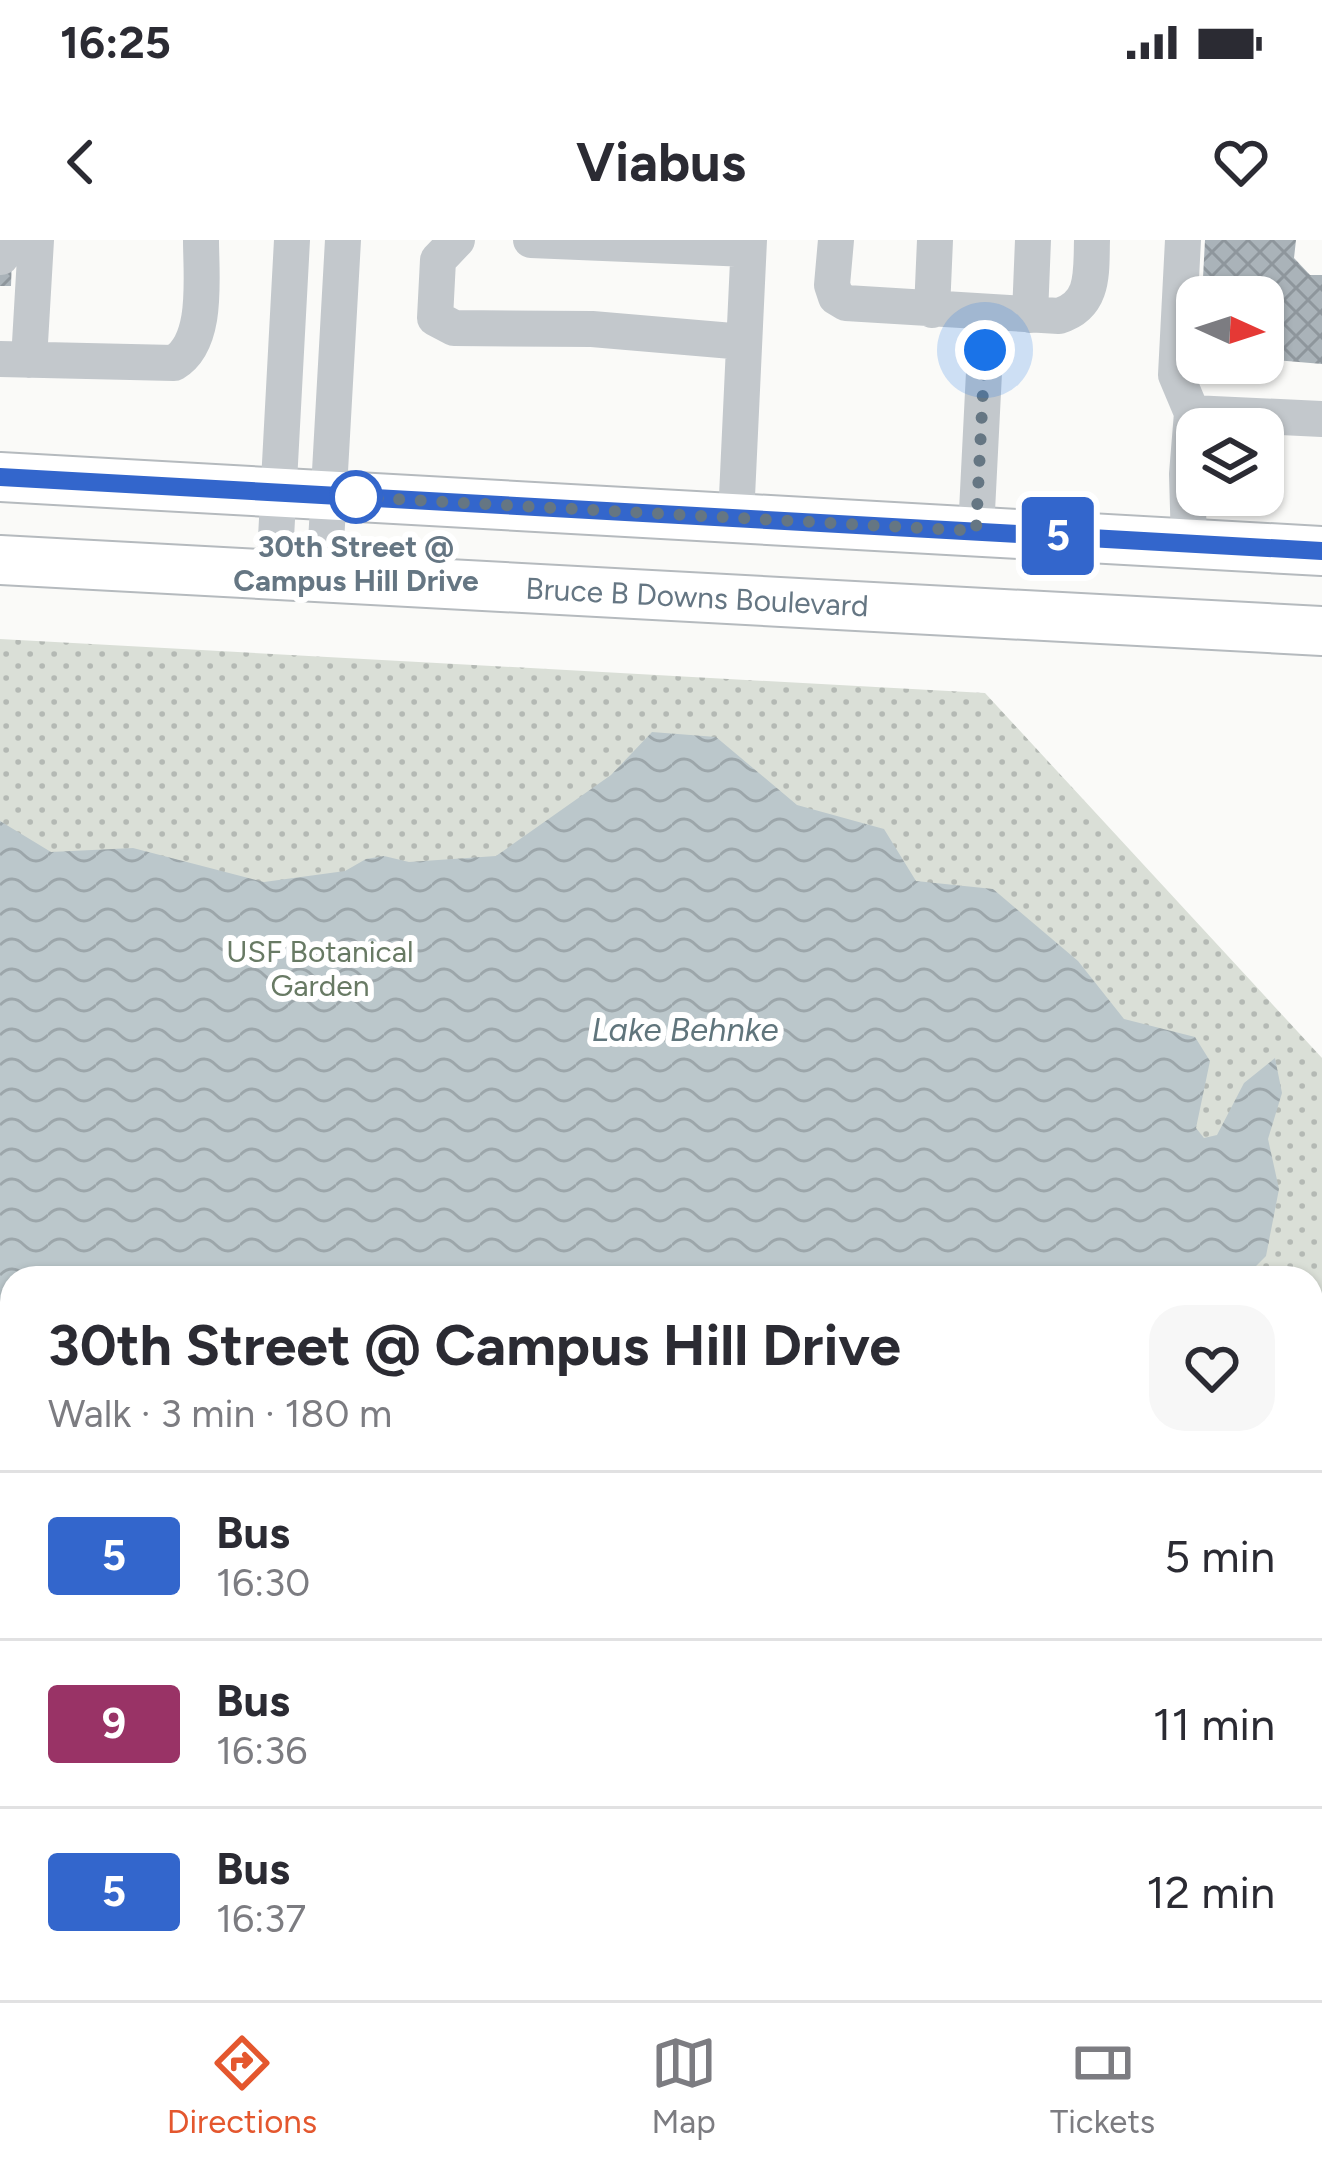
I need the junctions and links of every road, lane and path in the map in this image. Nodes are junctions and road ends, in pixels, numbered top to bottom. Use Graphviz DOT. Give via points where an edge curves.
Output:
graph roads {
  1 [pos="20,240"];
  2 [pos="36,240"];
  3 [pos="201,240"];
  4 [pos="292,240"];
  5 [pos="343,240"];
  6 [pos="457,240"];
  7 [pos="531,240"];
  8 [pos="836,240"];
  9 [pos="935,240"];
  10 [pos="1033,240"];
  11 [pos="1092,240"];
  12 [pos="1183,240"];
  13 [pos="748,244"];
  14 [pos="1,257"];
  15 [pos="16,309"];
  16 [pos="932,310"];
  17 [pos="988,313"];
  18 [pos="1030,315"];
  19 [pos="744,342"];
  20 [pos="14,360"];
  21 [pos="1190,408"];
  22 [pos="1284,417"];
  23 [pos="1322,418"];
  24 [pos="0,477"];
  25 [pos="279,493"];
  26 [pos="329,495"];
  27 [pos="1188,516"];
  28 [pos="736,518"];
  29 [pos="976,531"];
  30 [pos="1189,543"];
  31 [pos="1322,551"];
  32 [pos="0,560"];
  33 [pos="274,575"];
  34 [pos="324,578"];
  35 [pos="1322,631"];
  1 -- 14 [label="street" via="3,246"];
  2 -- 15 [label="street"];
  3 -- 20 [label="street" via="200,304 186,356 147,365"];
  4 -- 25 [label="street"];
  5 -- 26 [label="street"];
  6 -- 19 [label="street" via="438,260 435,318 454,328"];
  7 -- 13 [label="street"];
  8 -- 16 [label="street" via="836,297"];
  9 -- 16 [label="street"];
  10 -- 18 [label="street"];
  11 -- 18 [label="street" via="1084,302 1059,316"];
  12 -- 21 [label="street" via="1176,375"];
  13 -- 19 [label="street"];
  15 -- 20 [label="street"];
  16 -- 17 [label="street"];
  17 -- 18 [label="street"];
  17 -- 29 [label="street"];
  19 -- 28 [label="street"];
  22 -- 23 [label="street"];
  24 -- 25 [label="main road"];
  25 -- 26 [label="main road"];
  25 -- 33 [label="street"];
  26 -- 28 [label="main road"];
  26 -- 34 [label="street"];
  27 -- 30 [label="street"];
  28 -- 29 [label="main road"];
  29 -- 30 [label="main road"];
  30 -- 31 [label="main road"];
  32 -- 33 [label="main road, Bruce B Downs Boulevard"];
  33 -- 34 [label="main road, Bruce B Downs Boulevard"];
  34 -- 35 [label="main road, Bruce B Downs Boulevard"];
}
